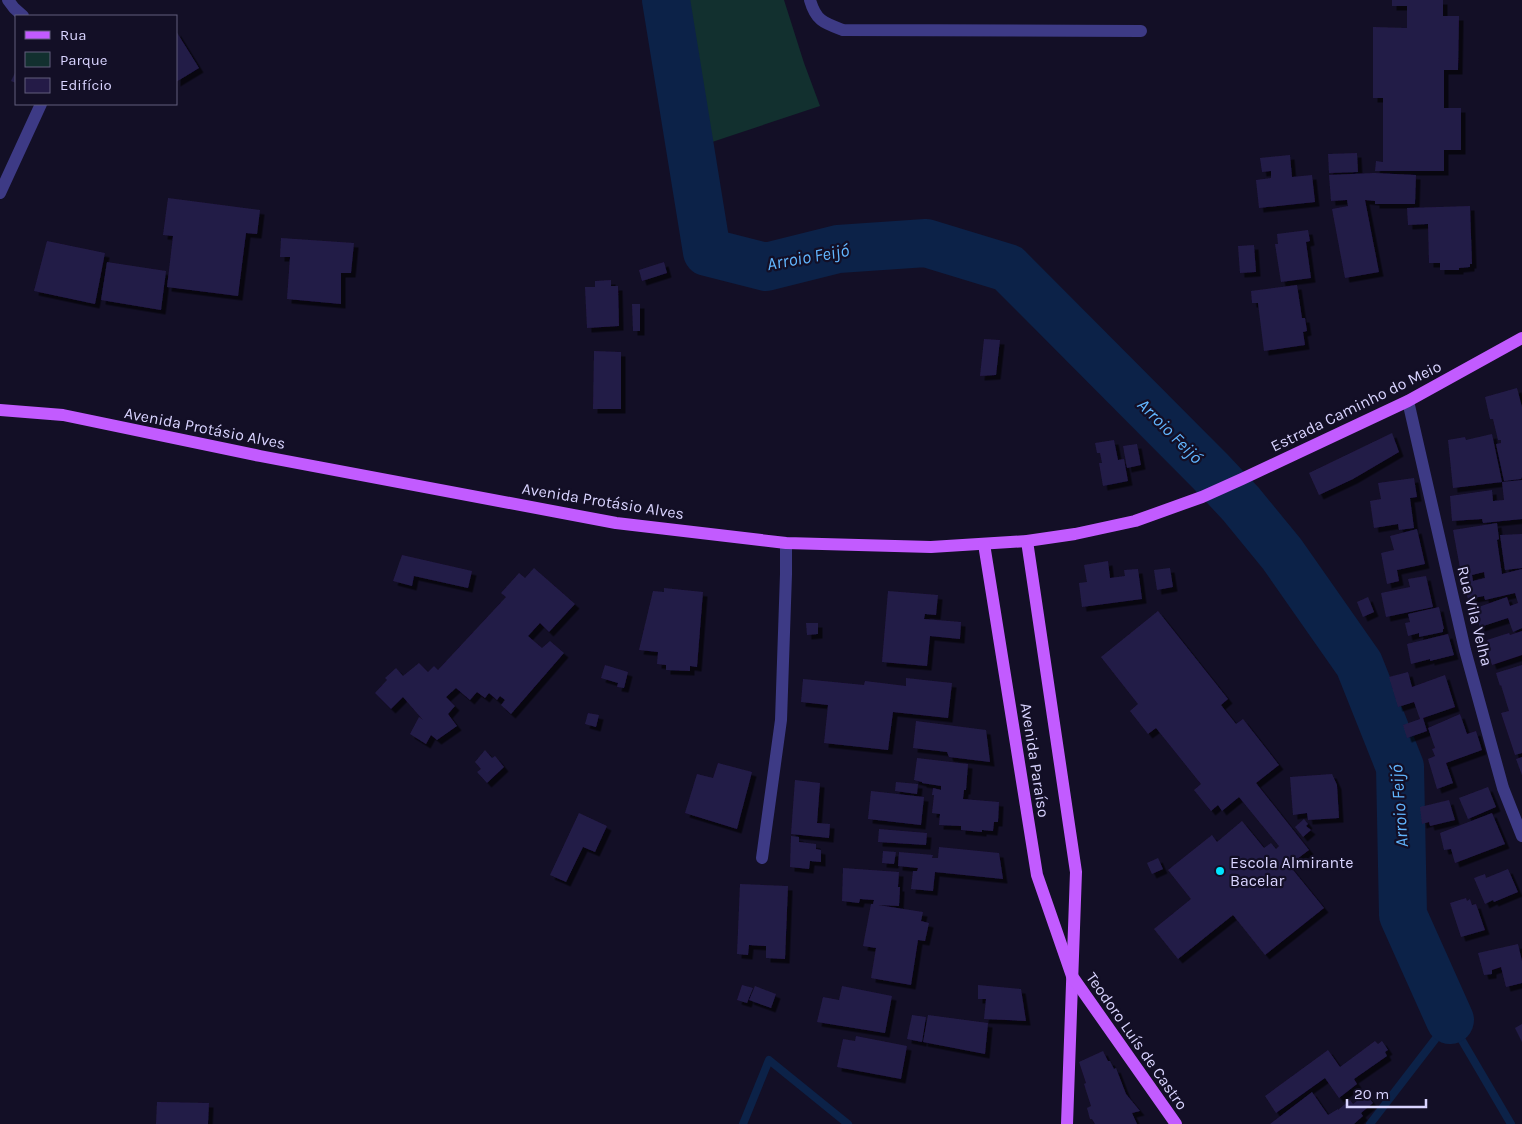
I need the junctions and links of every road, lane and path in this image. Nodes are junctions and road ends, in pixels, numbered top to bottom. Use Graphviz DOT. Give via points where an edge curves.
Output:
graph roads {
  1 [pos="8,0"];
  2 [pos="810,0"];
  3 [pos="22,15"];
  4 [pos="1140,31"];
  5 [pos="40,105"];
  6 [pos="0,193"];
  7 [pos="1522,339"];
  8 [pos="1408,401"];
  9 [pos="0,410"];
  10 [pos="1202,497"];
  11 [pos="1028,542"];
  12 [pos="786,544"];
  13 [pos="984,544"];
  14 [pos="1522,836"];
  15 [pos="762,858"];
  16 [pos="1072,976"];
  17 [pos="1067,1124"];
  18 [pos="1176,1124"];
  1 -- 3 [label="street"];
  2 -- 4 [label="street" via="823,23 843,30"];
  5 -- 6 [label="street"];
  7 -- 8 [label="main road, Estrada Caminho do Meio"];
  8 -- 10 [label="main road, Estrada Caminho do Meio"];
  8 -- 14 [label="street, Rua Vila Velha" via="1465,650 1503,788"];
  9 -- 12 [label="main road, Avenida Protásio Alves" via="63,416 616,523"];
  10 -- 11 [label="main road, Avenida Protásio Alves" via="1135,521"];
  11 -- 13 [label="main road, Avenida Protásio Alves"];
  11 -- 16 [label="main road, Avenida Paraíso" via="1076,872"];
  12 -- 13 [label="main road, Avenida Protásio Alves" via="931,547"];
  12 -- 15 [label="street" via="781,720"];
  13 -- 16 [label="main road, Avenida Paraíso" via="1037,875"];
  16 -- 17 [label="main road, Avenida Paraíso"];
  16 -- 18 [label="main road, Teodoro Luís de Castro"];
}
